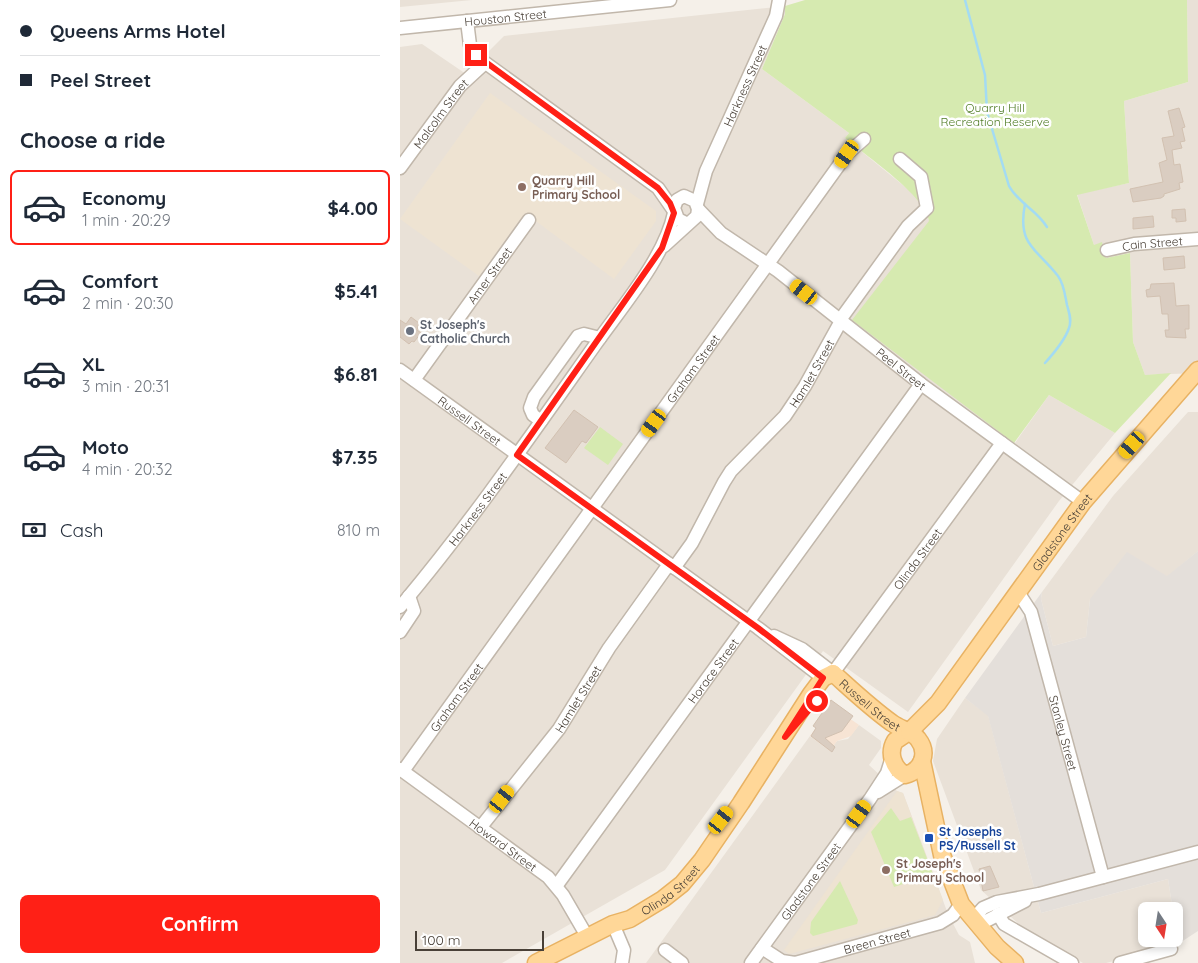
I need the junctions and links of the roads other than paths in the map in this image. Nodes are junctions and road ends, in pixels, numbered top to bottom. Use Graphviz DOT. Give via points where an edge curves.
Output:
graph roads {
  1 [pos="670,0"];
  2 [pos="778,0"];
  3 [pos="466,21"];
  4 [pos="400,28"];
  5 [pos="485,63"];
  6 [pos="864,140"];
  7 [pos="900,159"];
  8 [pos="400,168"];
  9 [pos="706,170"];
  10 [pos="658,188"];
  11 [pos="685,196"];
  12 [pos="697,207"];
  13 [pos="674,212"];
  14 [pos="529,220"];
  15 [pos="689,224"];
  16 [pos="721,233"];
  17 [pos="1198,239"];
  18 [pos="662,248"];
  19 [pos="1106,250"];
  20 [pos="769,265"];
  21 [pos="840,320"];
  22 [pos="600,338"];
  23 [pos="400,370"];
  24 [pos="1198,371"];
  25 [pos="414,380"];
  26 [pos="921,384"];
  27 [pos="541,421"];
  28 [pos="1002,443"];
  29 [pos="517,455"];
  30 [pos="1083,502"];
  31 [pos="592,508"];
  32 [pos="672,566"];
  33 [pos="1018,592"];
  34 [pos="409,596"];
  35 [pos="400,607"];
  36 [pos="754,625"];
  37 [pos="400,632"];
  38 [pos="829,678"];
  39 [pos="938,703"];
  40 [pos="908,732"];
  41 [pos="893,751"];
  42 [pos="922,754"];
  43 [pos="402,770"];
  44 [pos="906,775"];
  45 [pos="870,799"];
  46 [pos="480,828"];
  47 [pos="941,839"];
  48 [pos="1198,852"];
  49 [pos="1103,877"];
  50 [pos="557,885"];
  51 [pos="1039,894"];
  52 [pos="961,904"];
  53 [pos="998,914"];
  54 [pos="975,920"];
  55 [pos="613,924"];
  56 [pos="588,938"];
  57 [pos="762,948"];
  58 [pos="1171,949"];
  59 [pos="665,950"];
  60 [pos="536,963"];
  61 [pos="550,963"];
  62 [pos="622,963"];
  63 [pos="682,963"];
  64 [pos="751,963"];
  65 [pos="1015,963"];
  66 [pos="1072,963"];
  67 [pos="1120,963"];
  1 -- 3 [label="street, Houston Street"];
  2 -- 9 [label="street, Harkness Street" via="776,16"];
  3 -- 4 [label="street, Houston Street"];
  3 -- 5 [label="street" via="472,48"];
  5 -- 8 [label="street, Malcolm Street" via="460,86"];
  5 -- 10 [label="street"];
  6 -- 20 [label="street, Graham Street" via="847,154"];
  7 -- 21 [label="street, Hamlet Street" via="920,176 927,208 908,226"];
  9 -- 11 [label="street, Harkness Street"];
  9 -- 12 [label="street, Harkness Street"];
  10 -- 11 [label="street"];
  10 -- 13 [label="street"];
  11 -- 12 [label="street" via="692,198"];
  11 -- 13 [label="street" via="677,200"];
  12 -- 15 [label="street" via="696,220"];
  12 -- 16 [label="street, Peel Street"];
  13 -- 15 [label="street" via="680,222"];
  13 -- 18 [label="street, Harkness Street"];
  14 -- 25 [label="street, Amer Street"];
  15 -- 16 [label="street, Peel Street"];
  15 -- 18 [label="street, Harkness Street"];
  16 -- 20 [label="street, Peel Street"];
  17 -- 19 [label="street, Cain Street" via="1134,244"];
  18 -- 22 [label="street, Harkness Street"];
  20 -- 21 [label="street, Peel Street"];
  20 -- 31 [label="street, Graham Street"];
  21 -- 26 [label="street, Peel Street"];
  21 -- 32 [label="street, Hamlet Street" via="785,416 736,466 692,543"];
  22 -- 27 [label="street, Harkness Street"];
  22 -- 27 [label="street" via="584,334 578,336 534,397 530,408"];
  23 -- 25 [label="street, Russell Street"];
  24 -- 30 [label="main road, Gladstone Street"];
  25 -- 29 [label="street, Russell Street"];
  26 -- 28 [label="street, Peel Street"];
  26 -- 36 [label="street, Horace Street"];
  27 -- 29 [label="street, Harkness Street"];
  28 -- 30 [label="street, Peel Street"];
  28 -- 38 [label="street, Olinda Street"];
  29 -- 31 [label="street, Russell Street"];
  29 -- 34 [label="street, Harkness Street"];
  30 -- 33 [label="main road, Gladstone Street"];
  31 -- 32 [label="street, Russell Street"];
  31 -- 43 [label="street, Graham Street"];
  32 -- 36 [label="street, Russell Street"];
  32 -- 46 [label="street, Hamlet Street" via="609,648 560,729"];
  33 -- 39 [label="main road, Gladstone Street"];
  33 -- 49 [label="street, Stanley Street" via="1031,612"];
  34 -- 35 [label="street, Harkness Street"];
  34 -- 37 [label="street" via="414,611"];
  36 -- 38 [label="street, Russell Street"];
  36 -- 50 [label="street, Horace Street"];
  38 -- 40 [label="main road, Russell Street"];
  38 -- 41 [label="main road, Russell Street" via="887,732"];
  38 -- 55 [label="main road, Olinda Street" via="683,872 661,892 626,912"];
  39 -- 40 [label="main road, Gladstone Street"];
  39 -- 42 [label="main road, Gladstone Street"];
  40 -- 41 [label="main road" via="900,735"];
  40 -- 42 [label="main road" via="919,740"];
  41 -- 44 [label="main road" via="896,768"];
  41 -- 45 [label="street, Gladstone Street" via="886,773"];
  42 -- 44 [label="main road" via="919,769"];
  42 -- 47 [label="main road"];
  43 -- 46 [label="street, Howard Street"];
  44 -- 45 [label="street, Gladstone Street"];
  44 -- 47 [label="main road" via="918,786"];
  45 -- 57 [label="street, Gladstone Street"];
  46 -- 50 [label="street, Howard Street"];
  47 -- 52 [label="main road" via="942,855"];
  47 -- 54 [label="main road" via="950,851"];
  48 -- 49 [label="street"];
  49 -- 51 [label="street"];
  50 -- 56 [label="street, Howard Street"];
  51 -- 53 [label="street"];
  51 -- 54 [label="street" via="990,904 980,910"];
  52 -- 54 [label="main road"];
  52 -- 57 [label="street, Breen Street" via="953,915 940,923 794,963 782,961"];
  53 -- 54 [label="street"];
  53 -- 66 [label="street" via="1004,924"];
  54 -- 65 [label="main road"];
  55 -- 56 [label="main road, Olinda Street"];
  55 -- 62 [label="street" via="624,950"];
  56 -- 60 [label="main road"];
  56 -- 61 [label="main road"];
  57 -- 64 [label="street, Gladstone Street"];
  58 -- 67 [label="street"];
  59 -- 63 [label="street"];
}
